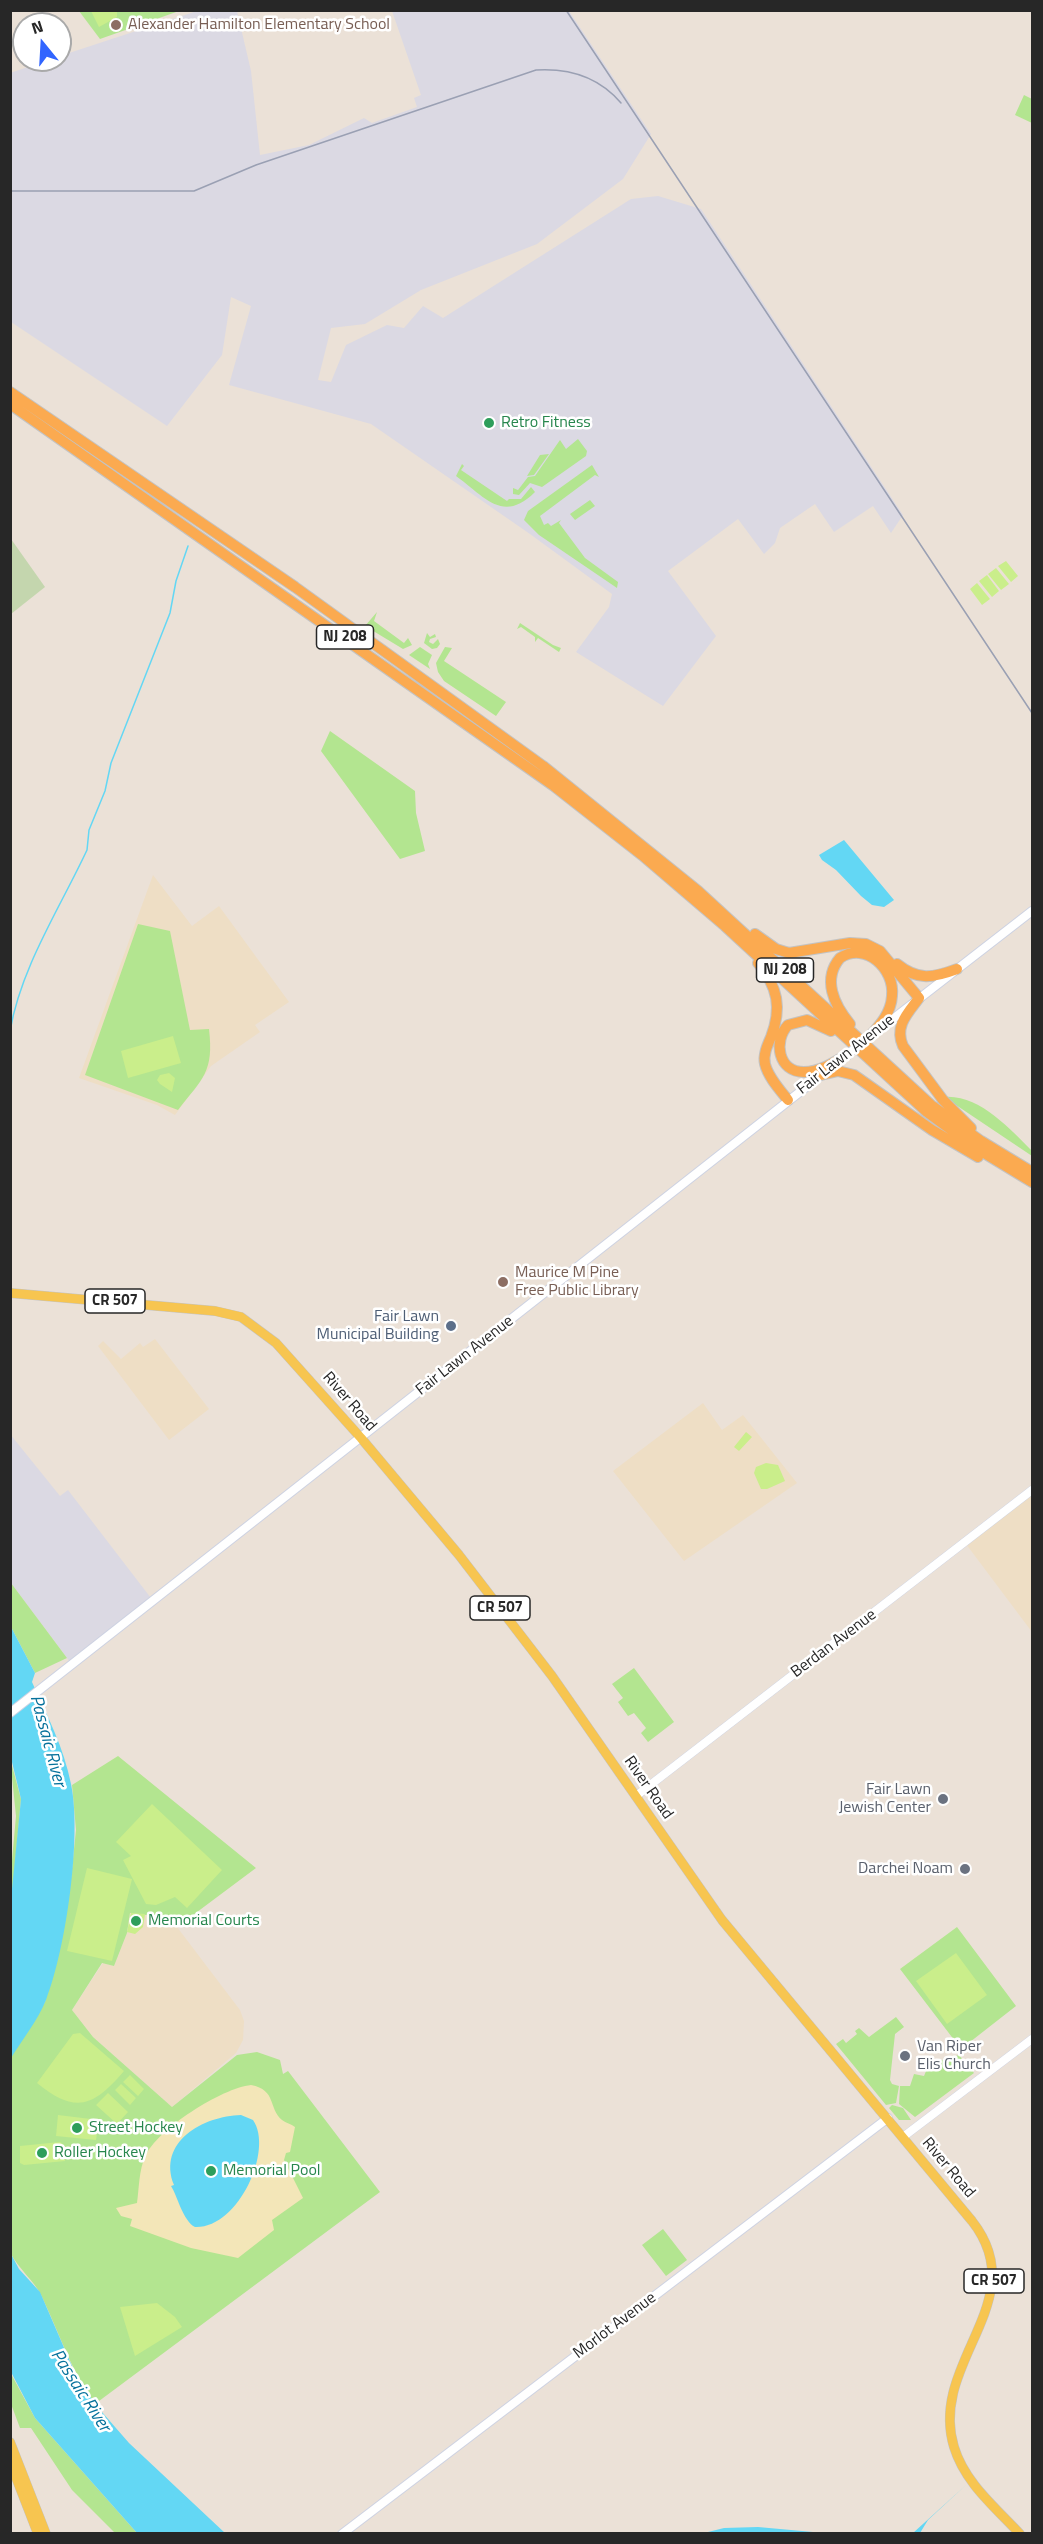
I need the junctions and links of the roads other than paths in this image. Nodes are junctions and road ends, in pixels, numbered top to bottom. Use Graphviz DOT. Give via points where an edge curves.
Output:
graph roads {
  1 [pos="10,392"];
  2 [pos="10,404"];
  3 [pos="682,877"];
  4 [pos="1032,911"];
  5 [pos="717,919"];
  6 [pos="880,951"];
  7 [pos="957,969"];
  8 [pos="919,998"];
  9 [pos="870,1036"];
  10 [pos="848,1053"];
  11 [pos="883,1068"];
  12 [pos="821,1075"];
  13 [pos="788,1100"];
  14 [pos="1032,1177"];
  15 [pos="10,1293"];
  16 [pos="361,1438"];
  17 [pos="1032,1491"];
  18 [pos="10,1713"];
  19 [pos="636,1796"];
  20 [pos="1032,2039"];
  21 [pos="888,2118"];
  22 [pos="903,2137"];
  23 [pos="10,2442"];
  24 [pos="10,2462"];
  25 [pos="38,2534"];
  26 [pos="46,2534"];
  27 [pos="342,2534"];
  28 [pos="1020,2534"];
  1 -- 3 [label="highway, NJ 208" via="475,715"];
  2 -- 5 [label="highway, NJ 208" via="513,755"];
  3 -- 6 [label="highway" via="783,952 858,943"];
  3 -- 11 [label="highway, NJ 208"];
  4 -- 7 [label="main road, Fair Lawn Avenue"];
  5 -- 11 [label="highway, NJ 208"];
  5 -- 13 [label="highway" via="760,966 773,987 778,1012 764,1062"];
  6 -- 7 [label="highway" via="917,977 932,978"];
  6 -- 8 [label="highway"];
  7 -- 8 [label="main road, Fair Lawn Avenue"];
  8 -- 9 [label="main road, Fair Lawn Avenue"];
  8 -- 14 [label="highway" via="900,1025 903,1046 951,1110"];
  9 -- 10 [label="main road, Fair Lawn Avenue, bridge"];
  9 -- 11 [label="highway" via="888,1013 891,982 875,958 864,952 851,952 840,957 834,967 834,998"];
  10 -- 11 [label="highway" via="819,1070 797,1071 782,1060 779,1042 784,1030 794,1022 814,1022"];
  10 -- 12 [label="main road, Fair Lawn Avenue"];
  11 -- 14 [label="highway, NJ 208" via="942,1124 994,1160"];
  12 -- 13 [label="main road, Fair Lawn Avenue"];
  12 -- 14 [label="highway" via="838,1071 854,1075 946,1138 992,1164"];
  13 -- 16 [label="main road, Fair Lawn Avenue"];
  15 -- 16 [label="main road, River Road / CR 507" via="206,1310 241,1317 278,1345"];
  16 -- 18 [label="main road, Fair Lawn Avenue"];
  16 -- 19 [label="main road, River Road / CR 507" via="484,1586"];
  17 -- 19 [label="street, Berdan Avenue"];
  19 -- 21 [label="main road, River Road / CR 507" via="722,1920"];
  20 -- 22 [label="street"];
  21 -- 22 [label="main road, River Road / CR 507"];
  21 -- 27 [label="main road, Morlot Avenue"];
  22 -- 28 [label="main road, River Road / CR 507" via="977,2227 992,2258 992,2293 961,2366 951,2429 963,2468"];
  23 -- 26 [label="main road"];
  24 -- 25 [label="main road"];
}
